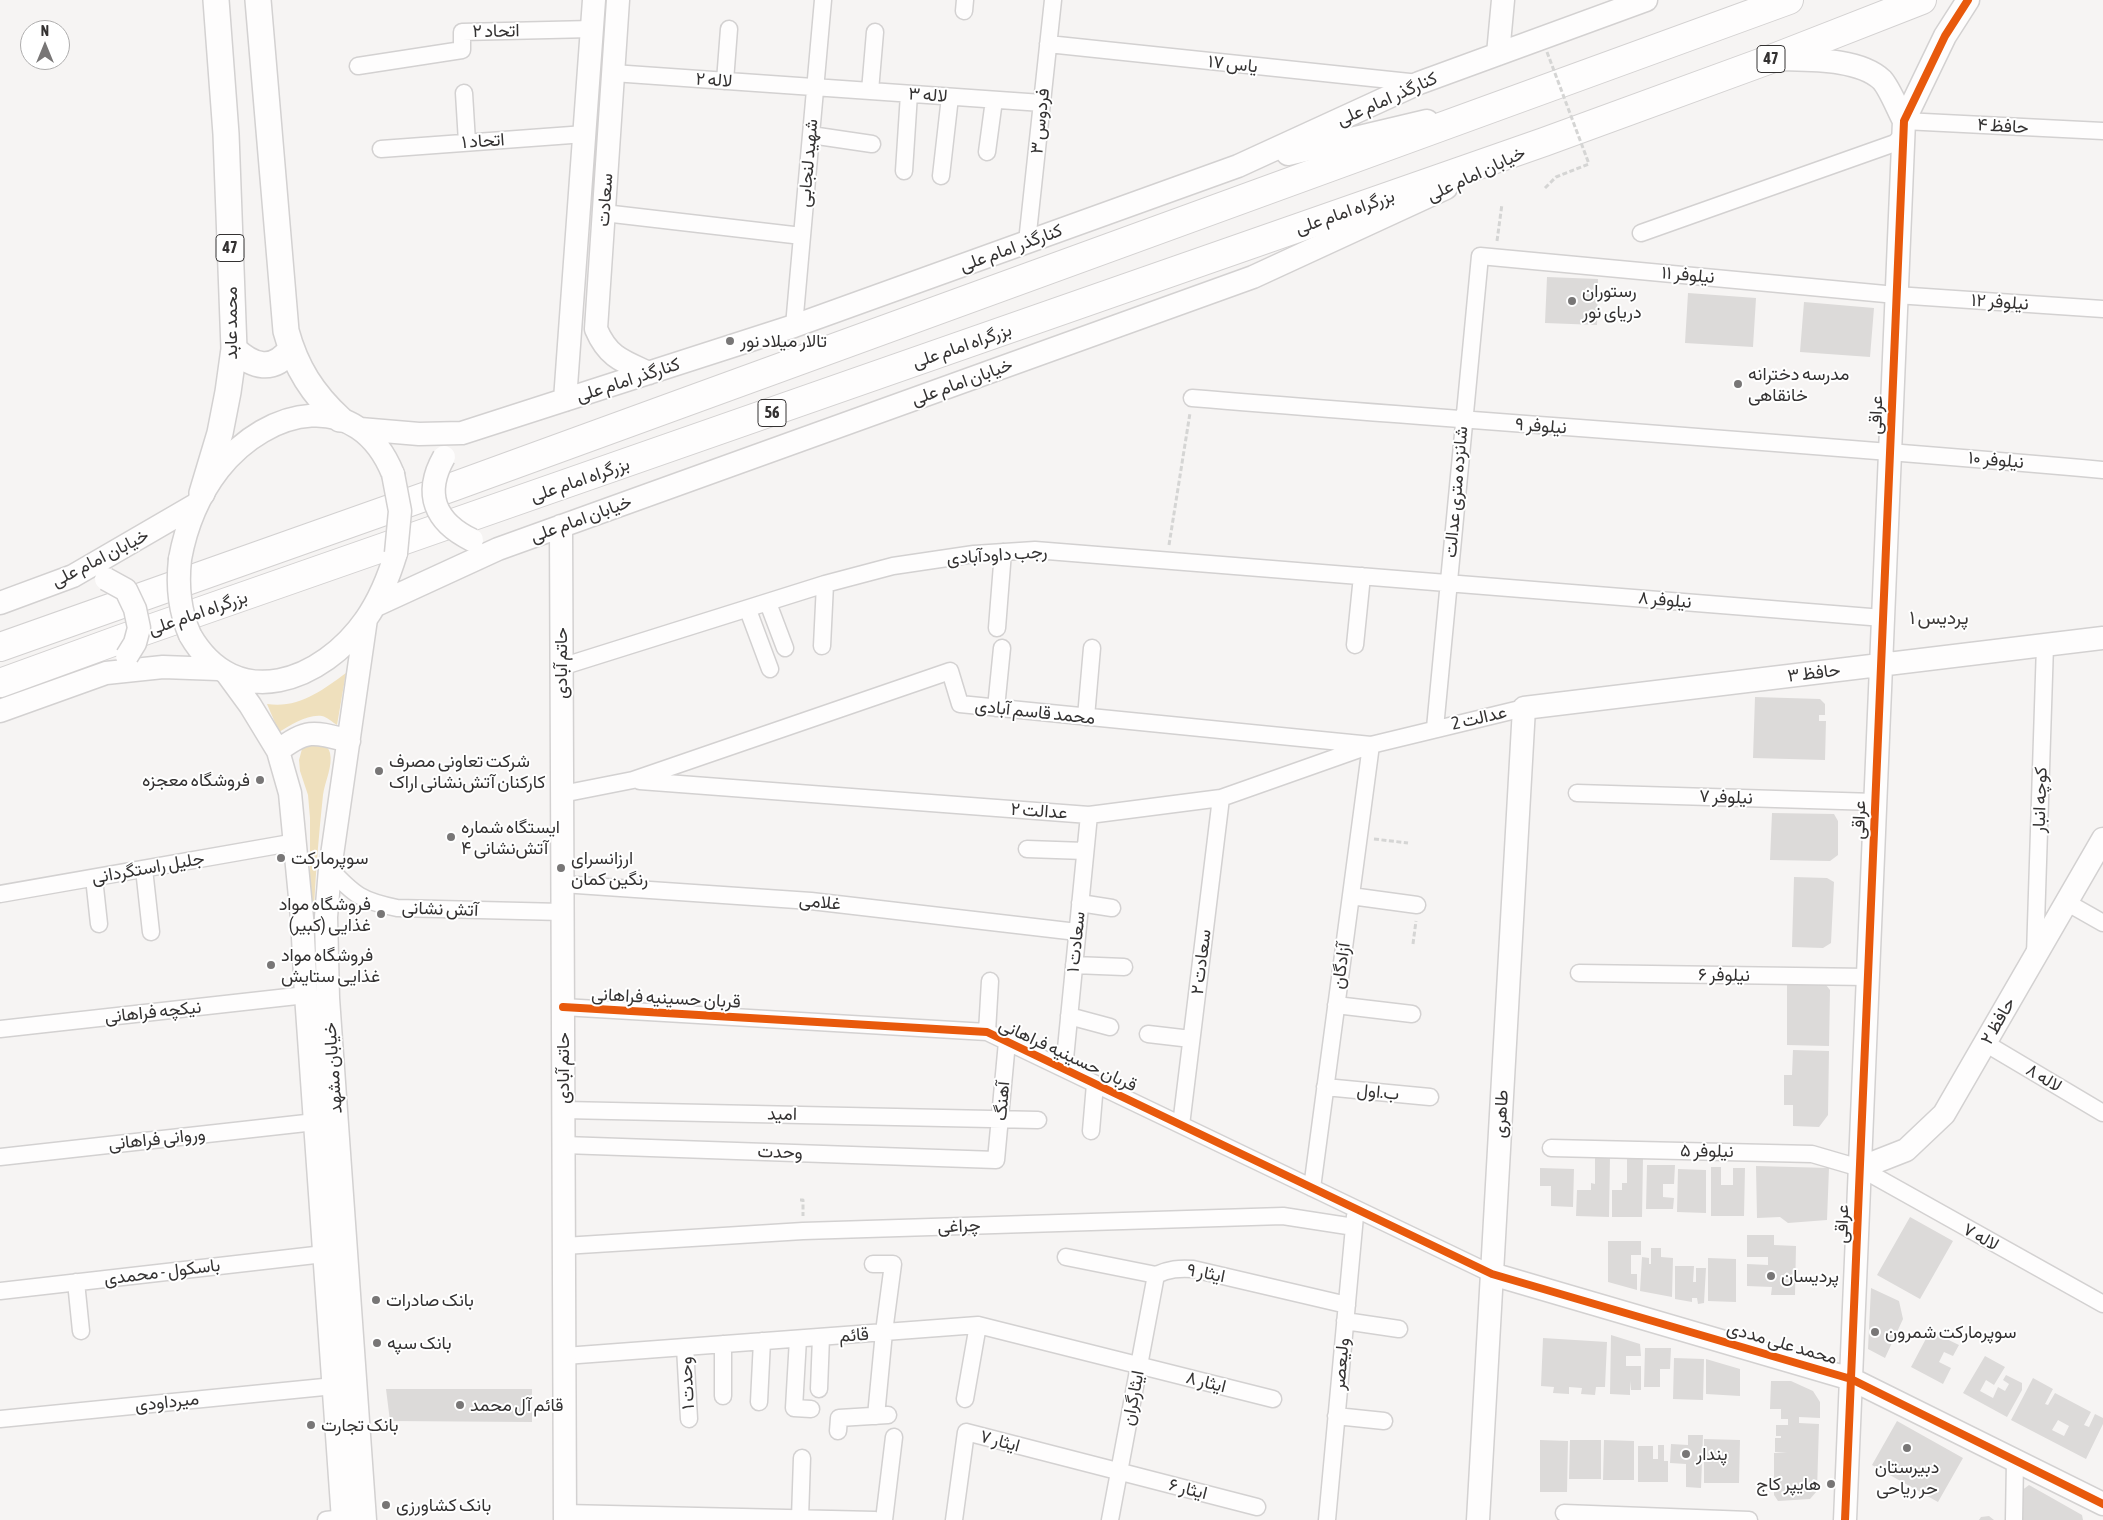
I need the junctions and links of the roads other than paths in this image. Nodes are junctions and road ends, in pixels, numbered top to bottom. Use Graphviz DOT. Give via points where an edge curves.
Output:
graph roads {
  1 [pos="216,0"];
  2 [pos="258,0"];
  3 [pos="594,0"];
  4 [pos="618,0"];
  5 [pos="823,0"];
  6 [pos="1053,0"];
  7 [pos="1503,0"];
  8 [pos="1646,0"];
  9 [pos="1789,0"];
  10 [pos="1922,0"];
  11 [pos="1968,0"];
  12 [pos="592,29"];
  13 [pos="729,30"];
  14 [pos="875,32"];
  15 [pos="1048,44"];
  16 [pos="1498,54"];
  17 [pos="1771,58"];
  18 [pos="358,66"];
  19 [pos="614,72"];
  20 [pos="725,81"];
  21 [pos="1419,83"];
  22 [pos="815,87"];
  23 [pos="870,91"];
  24 [pos="464,93"];
  25 [pos="909,94"];
  26 [pos="950,97"];
  27 [pos="1523,98"];
  28 [pos="994,100"];
  29 [pos="1042,104"];
  30 [pos="1903,128"];
  31 [pos="2103,131"];
  32 [pos="585,134"];
  33 [pos="811,135"];
  34 [pos="467,142"];
  35 [pos="1544,142"];
  36 [pos="872,144"];
  37 [pos="381,149"];
  38 [pos="987,152"];
  39 [pos="1238,166"];
  40 [pos="904,171"];
  41 [pos="941,176"];
  42 [pos="604,213"];
  43 [pos="1642,233"];
  44 [pos="802,236"];
  45 [pos="1027,242"];
  46 [pos="1487,257"];
  47 [pos="1896,294"];
  48 [pos="2103,309"];
  49 [pos="572,326"];
  50 [pos="794,326"];
  51 [pos="596,329"];
  52 [pos="234,349"];
  53 [pos="291,349"];
  54 [pos="649,373"];
  55 [pos="1192,398"];
  56 [pos="565,400"];
  57 [pos="1463,420"];
  58 [pos="350,424"];
  59 [pos="462,433"];
  60 [pos="1890,451"];
  61 [pos="2103,470"];
  62 [pos="200,499"];
  63 [pos="561,526"];
  64 [pos="498,549"];
  65 [pos="1003,552"];
  66 [pos="73,576"];
  67 [pos="1362,576"];
  68 [pos="1448,583"];
  69 [pos="825,584"];
  70 [pos="768,603"];
  71 [pos="0,604"];
  72 [pos="748,610"];
  73 [pos="370,613"];
  74 [pos="1883,618"];
  75 [pos="997,628"];
  76 [pos="2103,638"];
  77 [pos="1355,644"];
  78 [pos="2045,644"];
  79 [pos="822,646"];
  80 [pos="0,647"];
  81 [pos="785,648"];
  82 [pos="1002,648"];
  83 [pos="1092,648"];
  84 [pos="1881,665"];
  85 [pos="562,667"];
  86 [pos="770,668"];
  87 [pos="223,672"];
  88 [pos="106,673"];
  89 [pos="0,683"];
  90 [pos="996,708"];
  91 [pos="1524,708"];
  92 [pos="0,711"];
  93 [pos="1086,717"];
  94 [pos="1435,728"];
  95 [pos="349,741"];
  96 [pos="1371,745"];
  97 [pos="278,751"];
  98 [pos="633,780"];
  99 [pos="1577,793"];
  100 [pos="562,794"];
  101 [pos="1222,798"];
  102 [pos="1875,802"];
  103 [pos="1089,815"];
  104 [pos="2103,839"];
  105 [pos="296,842"];
  106 [pos="1027,849"];
  107 [pos="1085,851"];
  108 [pos="144,869"];
  109 [pos="330,869"];
  110 [pos="94,878"];
  111 [pos="562,884"];
  112 [pos="0,894"];
  113 [pos="1351,896"];
  114 [pos="2066,902"];
  115 [pos="1080,903"];
  116 [pos="1417,905"];
  117 [pos="1112,908"];
  118 [pos="562,912"];
  119 [pos="2103,923"];
  120 [pos="98,924"];
  121 [pos="151,932"];
  122 [pos="1077,932"];
  123 [pos="2034,956"];
  124 [pos="1074,964"];
  125 [pos="1124,967"];
  126 [pos="1579,973"];
  127 [pos="1868,977"];
  128 [pos="990,981"];
  129 [pos="306,995"];
  130 [pos="1336,1005"];
  131 [pos="563,1007"];
  132 [pos="1412,1014"];
  133 [pos="1069,1016"];
  134 [pos="1110,1027"];
  135 [pos="0,1029"];
  136 [pos="987,1032"];
  137 [pos="1148,1034"];
  138 [pos="1191,1038"];
  139 [pos="1007,1042"];
  140 [pos="1985,1043"];
  141 [pos="1064,1069"];
  142 [pos="1095,1084"];
  143 [pos="1325,1087"];
  144 [pos="1430,1097"];
  145 [pos="564,1110"];
  146 [pos="2103,1113"];
  147 [pos="1000,1118"];
  148 [pos="1038,1120"];
  149 [pos="315,1122"];
  150 [pos="1181,1125"];
  151 [pos="1091,1131"];
  152 [pos="564,1145"];
  153 [pos="1551,1148"];
  154 [pos="0,1157"];
  155 [pos="996,1160"];
  156 [pos="1860,1168"];
  157 [pos="1312,1188"];
  158 [pos="1355,1209"];
  159 [pos="1354,1227"];
  160 [pos="564,1246"];
  161 [pos="324,1254"];
  162 [pos="1066,1257"];
  163 [pos="873,1264"];
  164 [pos="1492,1274"];
  165 [pos="1156,1275"];
  166 [pos="76,1282"];
  167 [pos="0,1291"];
  168 [pos="2103,1304"];
  169 [pos="1346,1313"];
  170 [pos="978,1326"];
  171 [pos="1399,1328"];
  172 [pos="81,1331"];
  173 [pos="884,1332"];
  174 [pos="821,1337"];
  175 [pos="798,1339"];
  176 [pos="762,1341"];
  177 [pos="723,1344"];
  178 [pos="685,1347"];
  179 [pos="564,1356"];
  180 [pos="1139,1365"];
  181 [pos="1851,1379"];
  182 [pos="334,1386"];
  183 [pos="819,1390"];
  184 [pos="723,1396"];
  185 [pos="965,1399"];
  186 [pos="1273,1400"];
  187 [pos="759,1402"];
  188 [pos="811,1409"];
  189 [pos="1336,1416"];
  190 [pos="0,1419"];
  191 [pos="689,1419"];
  192 [pos="1384,1421"];
  193 [pos="838,1431"];
  194 [pos="894,1437"];
  195 [pos="802,1458"];
  196 [pos="2015,1461"];
  197 [pos="1119,1472"];
  198 [pos="2103,1504"];
  199 [pos="1256,1506"];
  200 [pos="1564,1513"];
  201 [pos="565,1516"];
  202 [pos="681,1518"];
  203 [pos="736,1518"];
  204 [pos="337,1519"];
  205 [pos="798,1519"];
  206 [pos="365,1520"];
  207 [pos="870,1520"];
  208 [pos="875,1520"];
  209 [pos="884,1520"];
  210 [pos="954,1520"];
  211 [pos="1110,1520"];
  212 [pos="1327,1520"];
  213 [pos="1478,1520"];
  214 [pos="1749,1520"];
  215 [pos="1845,1520"];
  216 [pos="2014,1520"];
  1 -- 52 [label="main road, محمد عابد / 47" via="226,134"];
  2 -- 53 [label="main road, 47" via="282,300"];
  3 -- 12 [label="main road, سعادت"];
  4 -- 19 [label="main road, سعادت"];
  5 -- 22 [label="street, شهید لنجابی"];
  6 -- 15 [label="street, فردوس ۳"];
  7 -- 16 [label="main road"];
  8 -- 16 [label="main road, کنارگذر امام علی"];
  9 -- 27 [label="highway, بزرگراه امام علی / 47"];
  10 -- 17 [label="highway, بزرگراه امام علی / 47"];
  11 -- 30 [label="main road" via="1946,36"];
  12 -- 18 [label="street, اتحاد ۲" via="462,32 462,50"];
  12 -- 32 [label="main road, سعادت"];
  13 -- 20 [label="street"];
  14 -- 23 [label="street"];
  15 -- 21 [label="street, یاس ۱۷"];
  15 -- 29 [label="street, فردوس ۳"];
  16 -- 21 [label="main road, کنارگذر امام علی"];
  17 -- 30 [label="main road" via="1845,64 1866,70 1882,81"];
  17 -- 35 [label="highway, بزرگراه امام علی / 47"];
  19 -- 20 [label="street, لاله ۲"];
  19 -- 42 [label="main road, سعادت"];
  20 -- 22 [label="street, لاله ۲"];
  21 -- 39 [label="main road, کنارگذر امام علی"];
  22 -- 23 [label="street, لاله ۳"];
  22 -- 33 [label="street, شهید لنجابی"];
  23 -- 25 [label="street, لاله ۳"];
  24 -- 34 [label="street"];
  25 -- 26 [label="street, لاله ۳"];
  25 -- 40 [label="street"];
  26 -- 28 [label="street, لاله ۳"];
  26 -- 41 [label="street"];
  27 -- 39 [label="main road, 47"];
  27 -- 80 [label="highway, بزرگراه امام علی / 56" via="465,483"];
  28 -- 29 [label="street, لاله ۳"];
  28 -- 38 [label="street"];
  29 -- 45 [label="street, فردوس ۳"];
  30 -- 31 [label="street, حافظ ۴"];
  30 -- 43 [label="street" via="1895,143"];
  30 -- 47 [label="main road, عراقی"];
  32 -- 34 [label="street, اتحاد ۱"];
  32 -- 49 [label="main road, سعادت"];
  33 -- 36 [label="street"];
  33 -- 44 [label="street, شهید لنجابی"];
  34 -- 37 [label="street, اتحاد ۱"];
  35 -- 63 [label="main road, خیابان امام علی / 47" via="1253,277"];
  35 -- 89 [label="highway, بزرگراه امام علی / 56"];
  39 -- 45 [label="main road, کنارگذر امام علی / 47"];
  42 -- 44 [label="street"];
  42 -- 51 [label="main road, سعادت"];
  44 -- 50 [label="street, شهید لنجابی"];
  45 -- 50 [label="main road, کنارگذر امام علی / 47"];
  46 -- 47 [label="street, نیلوفر ۱۱"];
  46 -- 57 [label="street, شانزده متری عدالت"];
  47 -- 48 [label="street, نیلوفر ۱۲"];
  47 -- 60 [label="main road, عراقی"];
  49 -- 51 [label="main road" via="584,334"];
  49 -- 56 [label="main road, سعادت"];
  50 -- 54 [label="main road, کنارگذر امام علی / 47"];
  51 -- 54 [label="main road" via="602,344 611,353"];
  52 -- 53 [label="main road" via="244,360 259,365 281,360"];
  52 -- 62 [label="main road, محمد عابد / 47" via="220,433"];
  53 -- 58 [label="main road, 47" via="309,386 325,405"];
  54 -- 56 [label="main road, کنارگذر امام علی / 47"];
  55 -- 57 [label="street, نیلوفر ۹"];
  56 -- 59 [label="main road, کنارگذر امام علی / 47"];
  57 -- 60 [label="street, نیلوفر ۹"];
  57 -- 68 [label="street, شانزده متری عدالت"];
  58 -- 59 [label="main road, کنارگذر امام علی / 47" via="419,434"];
  58 -- 62 [label="main road, 47" via="308,416 273,426 250,439 230,457"];
  58 -- 73 [label="main road, 47, bridge" via="376,443 393,474 400,511 396,553"];
  59 -- 64 [label="main road, bridge" via="436,470 434,502 444,521 456,532"];
  60 -- 61 [label="street, نیلوفر ۱۰"];
  60 -- 74 [label="main road, عراقی"];
  62 -- 66 [label="main road, خیابان امام علی"];
  62 -- 87 [label="main road, 47, bridge" via="186,531 180,559 180,606 190,636 202,654"];
  63 -- 64 [label="main road, خیابان امام علی / 47"];
  63 -- 85 [label="main road, حاتم آبادی"];
  64 -- 73 [label="main road, خیابان امام علی / 47"];
  65 -- 67 [label="street, رجب داودآبادی" via="1035,550"];
  65 -- 69 [label="street, رجب داودآبادی" via="893,566"];
  65 -- 75 [label="street"];
  66 -- 71 [label="main road, خیابان امام علی"];
  66 -- 88 [label="main road, bridge" via="106,579 126,590 135,609 139,628 135,643 126,656"];
  67 -- 68 [label="street, رجب داودآبادی"];
  67 -- 77 [label="street"];
  68 -- 74 [label="street, نیلوفر ۸"];
  68 -- 94 [label="street, شانزده متری عدالت"];
  69 -- 70 [label="street, رجب داودآبادی"];
  69 -- 79 [label="street"];
  70 -- 72 [label="street, رجب داودآبادی"];
  70 -- 81 [label="street"];
  72 -- 85 [label="street, رجب داودآبادی"];
  72 -- 86 [label="street"];
  73 -- 87 [label="main road, 47" via="338,650 317,666 294,677 259,682 238,679"];
  73 -- 95 [label="main road, خیابان مشهد"];
  74 -- 84 [label="main road, عراقی"];
  76 -- 78 [label="main road, حافظ ۳"];
  78 -- 84 [label="main road, حافظ ۳"];
  78 -- 123 [label="street, کوچه انبار"];
  82 -- 90 [label="street"];
  83 -- 93 [label="street"];
  84 -- 91 [label="main road, حافظ ۳"];
  84 -- 102 [label="main road, عراقی"];
  85 -- 100 [label="main road, حاتم آبادی"];
  87 -- 88 [label="main road" via="163,667"];
  87 -- 97 [label="main road, خیابان مشهد" via="250,705"];
  88 -- 92 [label="main road"];
  90 -- 93 [label="street, محمد قاسم آبادی"];
  90 -- 98 [label="street, محمد قاسم آبادی" via="960,704 950,671"];
  91 -- 94 [label="street, عدالت 2"];
  91 -- 164 [label="main road, طاهری"];
  93 -- 96 [label="street, محمد قاسم آبادی"];
  94 -- 96 [label="street, عدالت ۲"];
  95 -- 97 [label="main road" via="318,733 295,737"];
  95 -- 109 [label="main road, خیابان مشهد"];
  96 -- 101 [label="street, عدالت ۲"];
  96 -- 113 [label="street, آزادگان"];
  97 -- 105 [label="main road, خیابان مشهد" via="290,793"];
  98 -- 100 [label="street, محمد قاسم آبادی"];
  98 -- 103 [label="street, عدالت ۲"];
  99 -- 102 [label="street, نیلوفر ۷"];
  100 -- 111 [label="main road, حاتم آبادی"];
  101 -- 103 [label="street, عدالت ۲"];
  101 -- 138 [label="street, سعادت ۲"];
  102 -- 127 [label="main road, عراقی"];
  103 -- 107 [label="street, سعادت ۱"];
  104 -- 114 [label="main road, حافظ ۲"];
  105 -- 108 [label="street, جلیل راستگردانی"];
  105 -- 129 [label="main road, خیابان مشهد"];
  106 -- 107 [label="street"];
  107 -- 115 [label="street, سعادت ۱"];
  108 -- 110 [label="street, جلیل راستگردانی"];
  108 -- 121 [label="street"];
  109 -- 118 [label="street, آتش نشانی" via="365,900 397,908"];
  109 -- 206 [label="main road, خیابان مشهد" via="326,917 328,998"];
  110 -- 112 [label="street, جلیل راستگردانی"];
  110 -- 120 [label="street"];
  111 -- 118 [label="main road, حاتم آبادی"];
  111 -- 122 [label="street, غلامی" via="811,900"];
  113 -- 116 [label="street"];
  113 -- 130 [label="street, آزادگان"];
  114 -- 119 [label="street"];
  114 -- 123 [label="main road, حافظ ۲"];
  115 -- 117 [label="street"];
  115 -- 122 [label="street, سعادت ۱"];
  118 -- 131 [label="main road, حاتم آبادی"];
  122 -- 124 [label="street, سعادت ۱"];
  123 -- 140 [label="main road, حافظ ۲"];
  124 -- 125 [label="street"];
  124 -- 133 [label="street, سعادت ۱"];
  126 -- 127 [label="street, نیلوفر ۶"];
  127 -- 156 [label="main road, عراقی"];
  128 -- 136 [label="street"];
  129 -- 135 [label="street, نیکچه فراهانی"];
  129 -- 149 [label="main road, خیابان مشهد"];
  130 -- 132 [label="street"];
  130 -- 143 [label="street, آزادگان"];
  131 -- 136 [label="street, قربان حسینیه فراهانی"];
  131 -- 145 [label="main road, حاتم آبادی"];
  133 -- 134 [label="street"];
  133 -- 141 [label="street, سعادت ۱"];
  136 -- 139 [label="street, قربان حسینیه فراهانی"];
  137 -- 138 [label="street"];
  138 -- 150 [label="street, سعادت ۲"];
  139 -- 141 [label="street, قربان حسینیه فراهانی"];
  139 -- 147 [label="street, آهنگ"];
  140 -- 146 [label="street, لاله ۸"];
  140 -- 156 [label="main road, حافظ ۲" via="1944,1114 1906,1150"];
  141 -- 142 [label="street, قربان حسینیه فراهانی"];
  142 -- 150 [label="street, قربان حسینیه فراهانی"];
  142 -- 151 [label="street"];
  143 -- 144 [label="street, ب.اول"];
  143 -- 157 [label="street, آزادگان"];
  145 -- 147 [label="street, امید"];
  145 -- 152 [label="main road, حاتم آبادی"];
  147 -- 148 [label="street, امید"];
  147 -- 155 [label="street, آهنگ"];
  149 -- 154 [label="street, وروانی فراهانی"];
  149 -- 161 [label="main road, خیابان مشهد"];
  150 -- 157 [label="street, قربان حسینیه فراهانی"];
  152 -- 155 [label="street, وحدت"];
  152 -- 160 [label="main road, حاتم آبادی"];
  153 -- 156 [label="street, نیلوفر ۵" via="1812,1154"];
  156 -- 168 [label="street, لاله ۷"];
  156 -- 181 [label="main road, عراقی"];
  157 -- 158 [label="street, قربان حسینیه فراهانی"];
  158 -- 159 [label="street, ولیعصر"];
  158 -- 164 [label="street, قربان حسینیه فراهانی"];
  159 -- 160 [label="street, چراغی" via="1283,1216 803,1232"];
  159 -- 169 [label="street, ولیعصر"];
  160 -- 179 [label="main road, حاتم آبادی"];
  161 -- 166 [label="street, باسکول - محمدی"];
  161 -- 182 [label="main road, خیابان مشهد"];
  162 -- 165 [label="street, ایثار ۹"];
  163 -- 173 [label="street" via="893,1264"];
  164 -- 181 [label="main road, محمد علی مددی"];
  164 -- 213 [label="main road, طاهری"];
  165 -- 169 [label="street, ایثار ۹" via="1178,1268 1193,1269"];
  165 -- 180 [label="street, ایثارگران"];
  166 -- 167 [label="street, باسکول - محمدی"];
  166 -- 172 [label="street"];
  169 -- 171 [label="street, ایثار ۹"];
  169 -- 189 [label="street, ولیعصر"];
  170 -- 173 [label="street, قائم"];
  170 -- 180 [label="street, قائم"];
  170 -- 185 [label="street"];
  173 -- 174 [label="street, قائم"];
  173 -- 193 [label="street" via="882,1416 840,1418"];
  174 -- 175 [label="street, قائم"];
  174 -- 183 [label="street"];
  175 -- 176 [label="street, قائم"];
  175 -- 188 [label="street" via="794,1408"];
  176 -- 177 [label="street, قائم"];
  176 -- 187 [label="street"];
  177 -- 178 [label="street, قائم"];
  177 -- 184 [label="street"];
  178 -- 179 [label="street, قائم"];
  178 -- 191 [label="street, وحدت ۱"];
  179 -- 201 [label="main road, حاتم آبادی"];
  180 -- 186 [label="street, ایثار ۸"];
  180 -- 197 [label="street, ایثارگران"];
  181 -- 196 [label="main road, محمد علی مددی"];
  181 -- 215 [label="main road, عراقی"];
  182 -- 190 [label="street, میرداودی"];
  182 -- 204 [label="main road, خیابان مشهد"];
  189 -- 192 [label="street"];
  189 -- 212 [label="street, ولیعصر"];
  194 -- 209 [label="street"];
  195 -- 205 [label="street"];
  196 -- 198 [label="main road, محمد علی مددی"];
  196 -- 216 [label="street"];
  197 -- 199 [label="street, ایثار ۶"];
  197 -- 210 [label="street, ایثار ۷" via="966,1432"];
  197 -- 211 [label="street, ایثارگران"];
  200 -- 214 [label="street"];
  201 -- 202 [label="street"];
  202 -- 203 [label="street"];
  203 -- 205 [label="street"];
  205 -- 207 [label="street"];
  207 -- 208 [label="street"];
}
